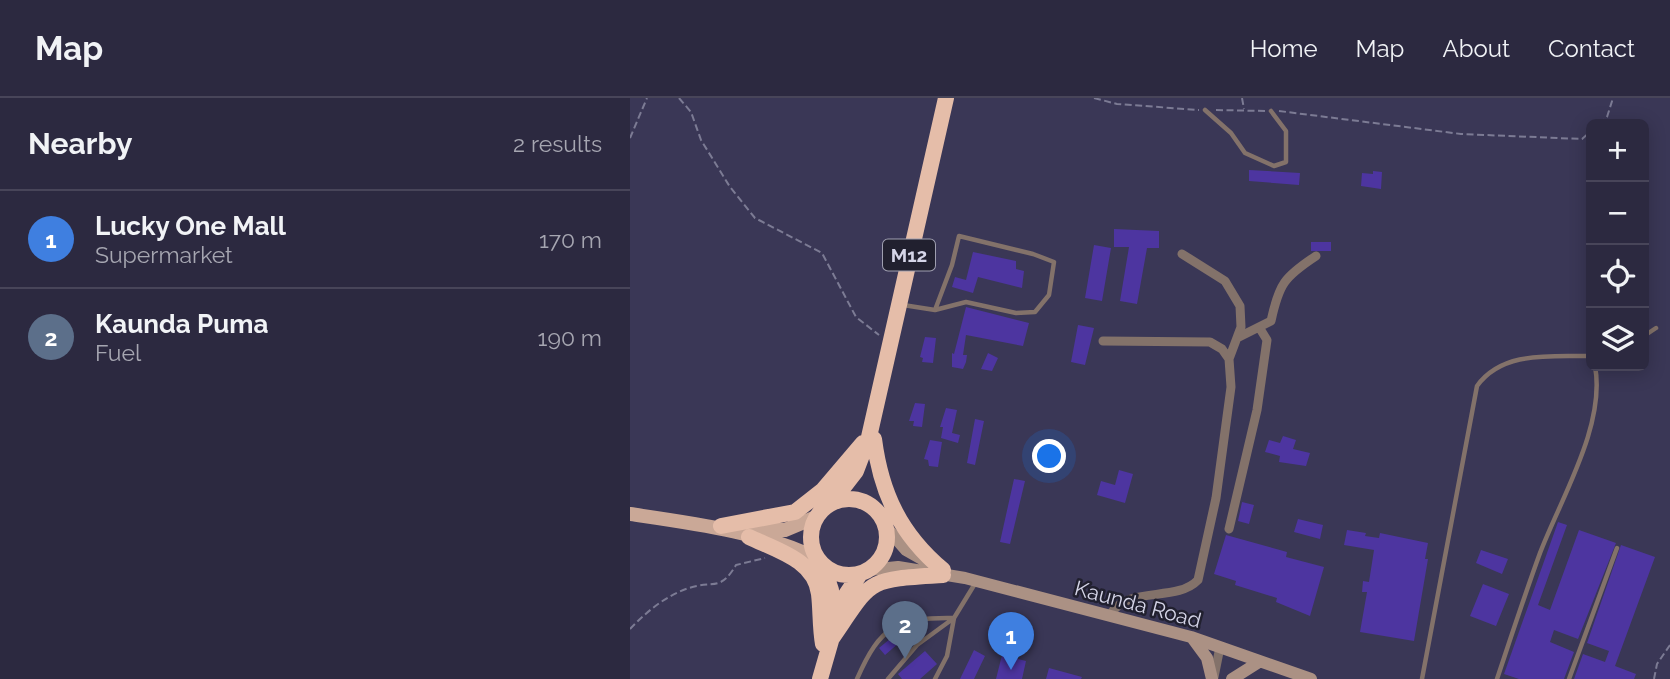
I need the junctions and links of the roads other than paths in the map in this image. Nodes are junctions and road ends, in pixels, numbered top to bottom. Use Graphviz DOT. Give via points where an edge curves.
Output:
graph roads {
  1 [pos="946,98"];
  2 [pos="1205,110"];
  3 [pos="1270,111"];
  4 [pos="1182,254"];
  5 [pos="1316,256"];
  6 [pos="898,304"];
  7 [pos="935,310"];
  8 [pos="1271,321"];
  9 [pos="1259,327"];
  10 [pos="1657,328"];
  11 [pos="1649,333"];
  12 [pos="1239,337"];
  13 [pos="1267,340"];
  14 [pos="1103,341"];
  15 [pos="1586,356"];
  16 [pos="1229,359"];
  17 [pos="1595,371"];
  18 [pos="872,438"];
  19 [pos="832,502"];
  20 [pos="630,514"];
  21 [pos="816,517"];
  22 [pos="883,520"];
  23 [pos="716,526"];
  24 [pos="1228,529"];
  25 [pos="749,537"];
  26 [pos="1617,548"];
  27 [pos="820,563"];
  28 [pos="864,572"];
  29 [pos="946,573"];
  30 [pos="976,581"];
  31 [pos="1110,615"];
  32 [pos="954,618"];
  33 [pos="1191,638"];
  34 [pos="826,646"];
  35 [pos="1220,647"];
  36 [pos="1259,662"];
  37 [pos="820,679"];
  38 [pos="857,679"];
  39 [pos="888,679"];
  40 [pos="935,679"];
  41 [pos="1213,679"];
  42 [pos="1232,679"];
  43 [pos="1311,679"];
  44 [pos="1422,679"];
  45 [pos="1497,679"];
  46 [pos="1569,679"];
  1 -- 6 [label="highway, M12"];
  2 -- 3 [label="lane" via="1245,153 1274,166 1286,162 1286,131"];
  4 -- 12 [label="street" via="1224,281 1233,293 1240,306"];
  5 -- 8 [label="street" via="1288,274 1278,289"];
  6 -- 7 [label="lane"];
  6 -- 18 [label="highway, M12"];
  7 -- 7 [label="lane" via="966,302 1016,313 1035,312 1049,295 1054,262 959,236"];
  8 -- 9 [label="street"];
  8 -- 13 [label="street"];
  9 -- 12 [label="street"];
  9 -- 13 [label="street"];
  10 -- 11 [label="lane"];
  12 -- 16 [label="street"];
  13 -- 24 [label="street" via="1257,410"];
  14 -- 16 [label="street" via="1210,342"];
  15 -- 44 [label="lane" via="1506,363 1477,386"];
  16 -- 31 [label="street" via="1231,387 1216,498 1198,580 1191,588 1140,597 1114,608"];
  17 -- 45 [label="lane" via="1597,395 1587,437"];
  18 -- 19 [label="highway, M12" via="856,471"];
  18 -- 22 [label="highway, M12" via="870,475"];
  18 -- 23 [label="highway" via="796,512"];
  18 -- 29 [label="highway" via="894,515"];
  19 -- 21 [label="highway, M12"];
  19 -- 22 [label="highway" via="858,500"];
  20 -- 23 [label="main road"];
  21 -- 23 [label="main road" via="785,530"];
  21 -- 27 [label="highway, M12" via="810,538"];
  22 -- 28 [label="highway, M12" via="885,551"];
  22 -- 29 [label="main road, Kaunda Road" via="905,550"];
  23 -- 25 [label="main road"];
  25 -- 27 [label="main road" via="791,547"];
  25 -- 34 [label="highway" via="797,560 813,575"];
  26 -- 46 [label="lane"];
  27 -- 28 [label="highway" via="847,576"];
  27 -- 34 [label="highway, M12" via="831,590"];
  28 -- 29 [label="main road, Kaunda Road" via="898,567"];
  28 -- 34 [label="highway, M12" via="846,592"];
  29 -- 30 [label="main road, Kaunda Road"];
  29 -- 34 [label="highway" via="894,577 871,586"];
  30 -- 31 [label="main road, Kaunda Road"];
  30 -- 32 [label="lane"];
  31 -- 33 [label="main road, Kaunda Road"];
  32 -- 38 [label="lane" via="895,625 880,636"];
  32 -- 39 [label="lane" via="917,645"];
  32 -- 40 [label="lane" via="947,656"];
  33 -- 35 [label="main road, Kaunda Road"];
  33 -- 41 [label="main road" via="1207,658"];
  34 -- 37 [label="highway, M12"];
  35 -- 36 [label="main road, Kaunda Road"];
  35 -- 41 [label="street"];
  36 -- 42 [label="main road"];
  36 -- 43 [label="main road, Kaunda Road"];
}
